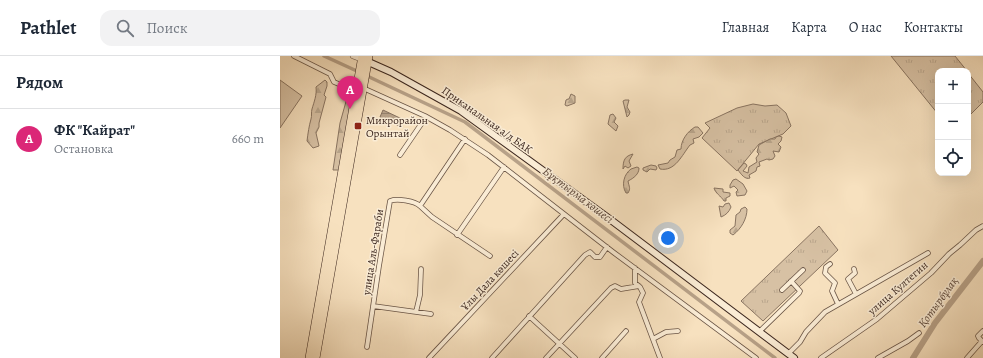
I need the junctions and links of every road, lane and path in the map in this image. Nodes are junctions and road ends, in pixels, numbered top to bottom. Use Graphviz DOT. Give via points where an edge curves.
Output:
graph roads {
  1 [pos="294,56"];
  2 [pos="353,56"];
  3 [pos="364,59"];
  4 [pos="363,86"];
  5 [pos="355,91"];
  6 [pos="426,117"];
  7 [pos="465,139"];
  8 [pos="400,155"];
  9 [pos="504,167"];
  10 [pos="420,206"];
  11 [pos="564,214"];
  12 [pos="983,226"];
  13 [pos="457,235"];
  14 [pos="607,247"];
  15 [pos="928,253"];
  16 [pos="490,256"];
  17 [pos="830,264"];
  18 [pos="635,268"];
  19 [pos="421,269"];
  20 [pos="854,269"];
  21 [pos="803,270"];
  22 [pos="791,281"];
  23 [pos="639,286"];
  24 [pos="782,290"];
  25 [pos="856,294"];
  26 [pos="838,304"];
  27 [pos="373,306"];
  28 [pos="416,312"];
  29 [pos="431,314"];
  30 [pos="530,316"];
  31 [pos="626,331"];
  32 [pos="678,331"];
  33 [pos="982,331"];
  34 [pos="759,332"];
  35 [pos="919,333"];
  36 [pos="653,339"];
  37 [pos="982,341"];
  38 [pos="559,344"];
  39 [pos="314,346"];
  40 [pos="367,347"];
  41 [pos="788,354"];
  42 [pos="309,358"];
  43 [pos="316,358"];
  44 [pos="429,358"];
  45 [pos="492,358"];
  46 [pos="546,358"];
  47 [pos="575,358"];
  48 [pos="602,358"];
  49 [pos="660,358"];
  50 [pos="756,358"];
  51 [pos="794,358"];
  52 [pos="821,358"];
  53 [pos="878,358"];
  54 [pos="967,358"];
  1 -- 5 [label="street" via="330,74 334,82"];
  2 -- 3 [label="street, Приканальная а/д БАК"];
  3 -- 4 [label="main road" via="366,71"];
  3 -- 5 [label="main road"];
  3 -- 34 [label="main road, Приканальная а/д БАК" via="460,111 611,220"];
  4 -- 6 [label="street"];
  4 -- 39 [label="main road"];
  5 -- 39 [label="main road"];
  6 -- 7 [label="street"];
  6 -- 8 [label="street"];
  7 -- 9 [label="street"];
  7 -- 10 [label="street"];
  9 -- 11 [label="street"];
  9 -- 13 [label="street"];
  10 -- 13 [label="street"];
  10 -- 27 [label="street, улица Аль-Фараби" via="411,201 390,201"];
  11 -- 14 [label="street"];
  11 -- 44 [label="street, Ұлы Дала көшесі"];
  12 -- 52 [label="street, улица Култегин" via="877,319"];
  13 -- 16 [label="street"];
  14 -- 18 [label="street"];
  14 -- 30 [label="street" via="600,257 590,252 585,255"];
  15 -- 25 [label="street"];
  17 -- 26 [label="street" via="826,267 825,273 835,283 832,291"];
  18 -- 23 [label="street" via="635,283"];
  18 -- 50 [label="street"];
  19 -- 28 [label="street" via="420,295"];
  20 -- 25 [label="street" via="855,274 848,279"];
  21 -- 22 [label="street"];
  22 -- 24 [label="street"];
  22 -- 34 [label="street" via="799,293"];
  23 -- 36 [label="street" via="643,293 639,302"];
  23 -- 38 [label="street" via="610,288"];
  25 -- 26 [label="street"];
  26 -- 41 [label="street" via="816,320"];
  27 -- 28 [label="street"];
  27 -- 40 [label="street, улица Аль-Фараби"];
  28 -- 29 [label="street"];
  30 -- 38 [label="street"];
  30 -- 45 [label="street"];
  31 -- 48 [label="street"];
  32 -- 36 [label="street" via="666,332"];
  33 -- 37 [label="street" via="978,336"];
  34 -- 41 [label="main road, Приканальная а/д БАК"];
  35 -- 53 [label="street"];
  36 -- 49 [label="street"];
  37 -- 54 [label="street"];
  38 -- 46 [label="street"];
  38 -- 47 [label="street"];
  39 -- 42 [label="main road"];
  39 -- 43 [label="main road"];
  41 -- 51 [label="main road, Приканальная а/д БАК"];
}
